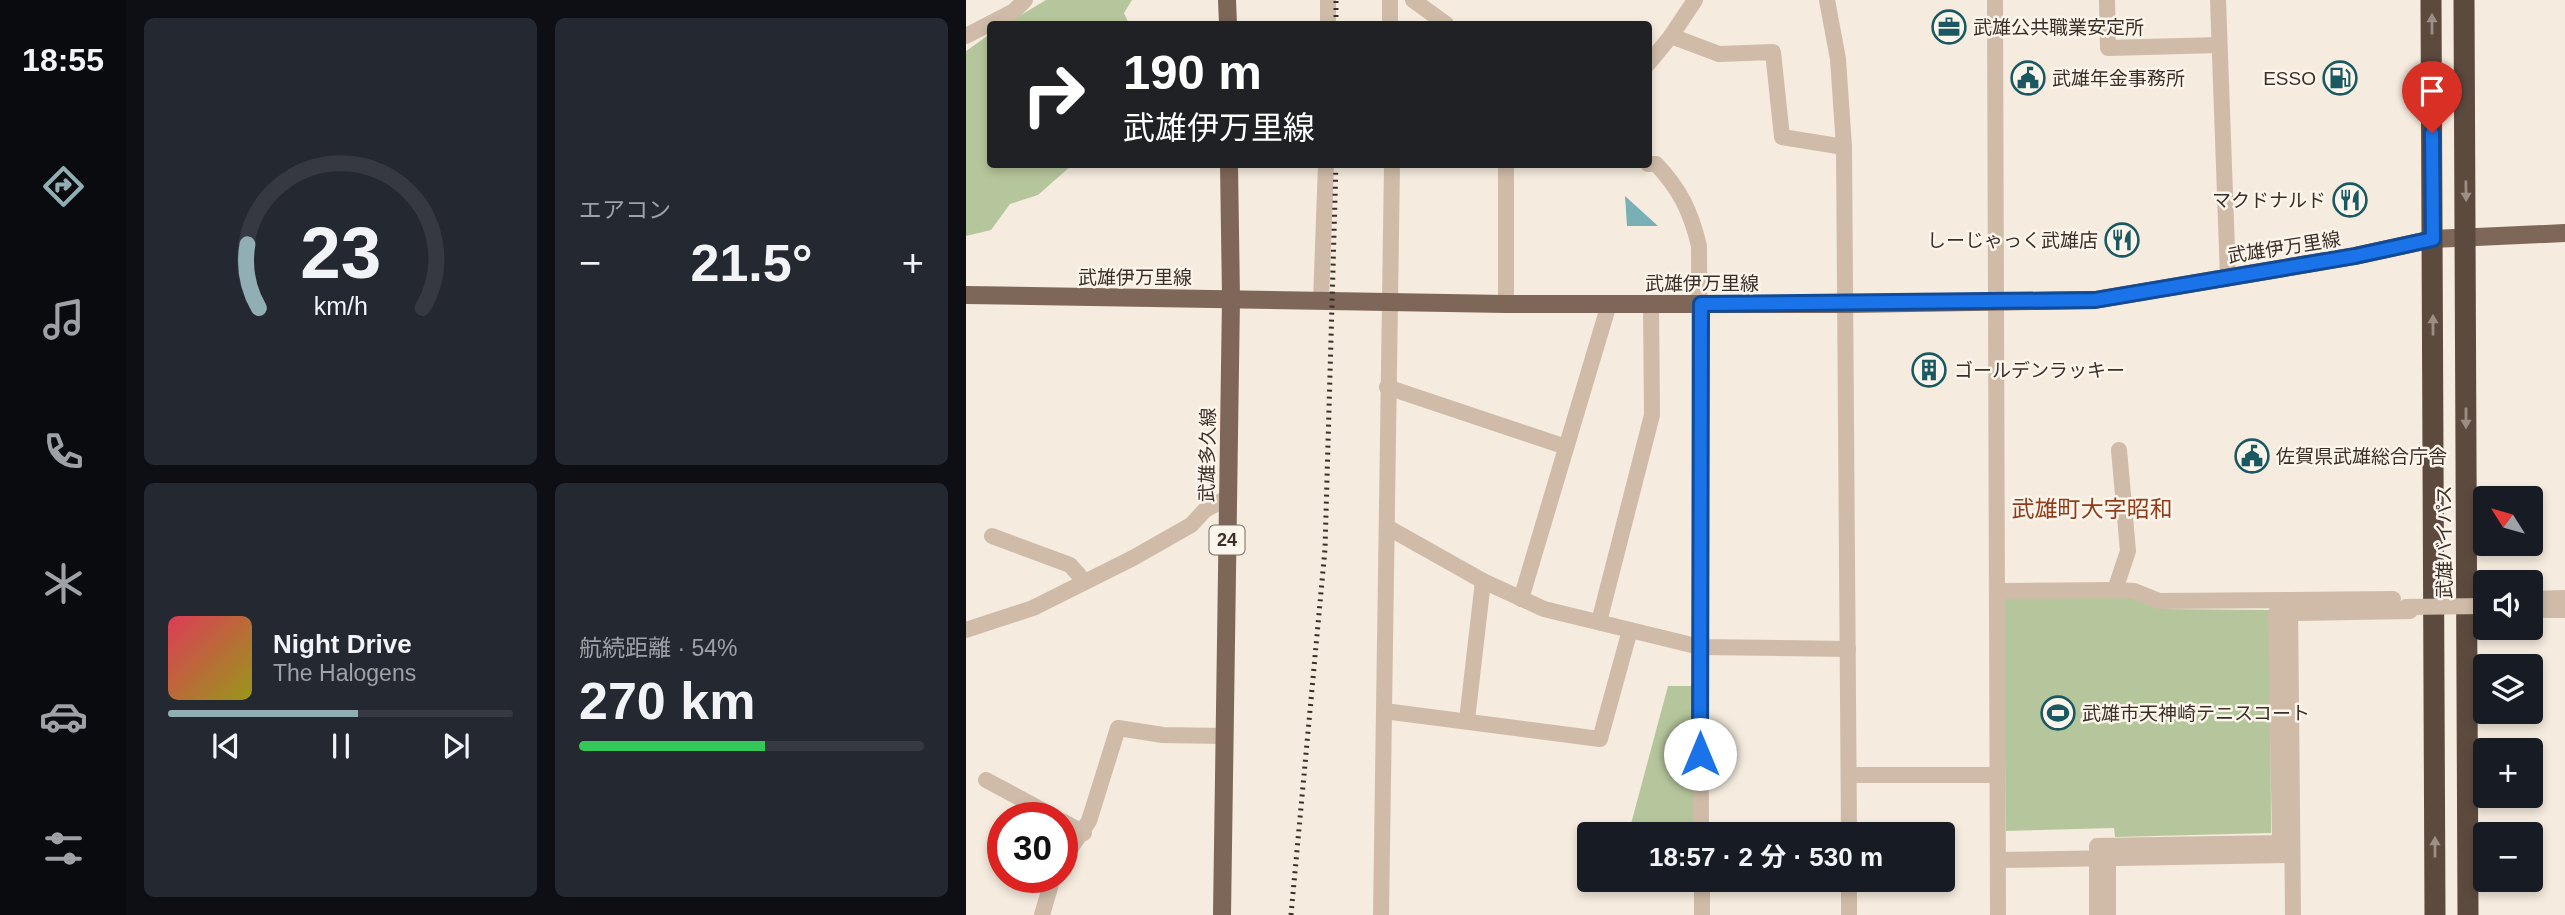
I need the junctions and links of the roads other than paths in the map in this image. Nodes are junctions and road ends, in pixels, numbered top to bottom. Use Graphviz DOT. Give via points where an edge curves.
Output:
graph roads {
  1 [pos="1024,0"];
  2 [pos="1227,0"];
  3 [pos="1328,0"];
  4 [pos="1390,0"];
  5 [pos="1413,0"];
  6 [pos="1827,0"];
  7 [pos="1995,0"];
  8 [pos="2107,0"];
  9 [pos="2218,0"];
  10 [pos="2431,0"];
  11 [pos="2464,0"];
  12 [pos="1691,2"];
  13 [pos="995,21"];
  14 [pos="1228,21"];
  15 [pos="1328,21"];
  16 [pos="1390,21"];
  17 [pos="1442,21"];
  18 [pos="987,25"];
  19 [pos="966,36"];
  20 [pos="1671,36"];
  21 [pos="2219,46"];
  22 [pos="1652,59"];
  23 [pos="1844,147"];
  24 [pos="1652,163"];
  25 [pos="1229,168"];
  26 [pos="1326,168"];
  27 [pos="1392,168"];
  28 [pos="1506,168"];
  29 [pos="2565,233"];
  30 [pos="2466,237"];
  31 [pos="2433,239"];
  32 [pos="2228,277"];
  33 [pos="966,295"];
  34 [pos="1231,298"];
  35 [pos="1321,301"];
  36 [pos="1997,302"];
  37 [pos="1391,303"];
  38 [pos="1506,304"];
  39 [pos="1609,304"];
  40 [pos="1651,304"];
  41 [pos="1701,304"];
  42 [pos="1847,304"];
  43 [pos="1387,387"];
  44 [pos="1566,447"];
  45 [pos="2119,450"];
  46 [pos="1227,498"];
  47 [pos="1387,527"];
  48 [pos="992,536"];
  49 [pos="1085,582"];
  50 [pos="1483,582"];
  51 [pos="2115,590"];
  52 [pos="1997,591"];
  53 [pos="2565,598"];
  54 [pos="1521,599"];
  55 [pos="2543,599"];
  56 [pos="2473,606"];
  57 [pos="2290,608"];
  58 [pos="2543,610"];
  59 [pos="2565,610"];
  60 [pos="1599,622"];
  61 [pos="966,630"];
  62 [pos="1630,630"];
  63 [pos="1700,647"];
  64 [pos="1848,649"];
  65 [pos="1384,711"];
  66 [pos="1467,720"];
  67 [pos="1223,736"];
  68 [pos="1849,775"];
  69 [pos="1997,775"];
  70 [pos="986,780"];
  71 [pos="1027,802"];
  72 [pos="1701,822"];
  73 [pos="1849,822"];
  74 [pos="1078,830"];
  75 [pos="1084,833"];
  76 [pos="1078,841"];
  77 [pos="2292,855"];
  78 [pos="2101,858"];
  79 [pos="1998,860"];
  80 [pos="1702,892"];
  81 [pos="1849,892"];
  82 [pos="1048,893"];
  83 [pos="1042,915"];
  84 [pos="1222,915"];
  85 [pos="1381,915"];
  86 [pos="1702,915"];
  87 [pos="1849,915"];
  88 [pos="1998,915"];
  89 [pos="2097,915"];
  90 [pos="2108,915"];
  91 [pos="2293,915"];
  92 [pos="2435,915"];
  93 [pos="2468,915"];
  1 -- 13 [label="street"];
  2 -- 14 [label="main road"];
  3 -- 15 [label="street"];
  4 -- 16 [label="street"];
  5 -- 17 [label="street"];
  6 -- 23 [label="street" via="1838,59"];
  7 -- 36 [label="street"];
  8 -- 21 [label="street" via="2108,48"];
  9 -- 21 [label="street"];
  31 -- 10 [label="highway, 武雄バイパス, one-way"];
  11 -- 30 [label="highway, 武雄バイパス, one-way"];
  12 -- 20 [label="street"];
  18 -- 19 [label="street"];
  20 -- 22 [label="street"];
  20 -- 23 [label="street" via="1719,54 1773,52 1782,137"];
  21 -- 32 [label="street"];
  23 -- 42 [label="street"];
  24 -- 41 [label="street" via="1675,184 1690,211 1699,246"];
  25 -- 34 [label="main road, 武雄多久線 / 24"];
  26 -- 35 [label="street"];
  27 -- 37 [label="street"];
  28 -- 38 [label="street"];
  29 -- 30 [label="main road, 武雄伊万里線"];
  30 -- 31 [label="main road, 武雄伊万里線"];
  30 -- 93 [label="highway, 武雄バイパス, one-way"];
  31 -- 32 [label="main road, 武雄伊万里線"];
  92 -- 31 [label="highway, 武雄バイパス, one-way"];
  32 -- 36 [label="main road, 武雄伊万里線" via="2095,300"];
  33 -- 34 [label="main road, 武雄伊万里線"];
  34 -- 35 [label="main road, 武雄伊万里線"];
  34 -- 46 [label="main road, 武雄多久線 / 24"];
  35 -- 37 [label="main road, 武雄伊万里線"];
  36 -- 42 [label="main road, 武雄伊万里線"];
  36 -- 52 [label="street"];
  37 -- 38 [label="main road, 武雄伊万里線"];
  37 -- 43 [label="street"];
  38 -- 39 [label="main road, 武雄伊万里線"];
  39 -- 40 [label="main road, 武雄伊万里線"];
  39 -- 44 [label="street"];
  40 -- 41 [label="main road, 武雄伊万里線"];
  40 -- 60 [label="street" via="1651,415"];
  41 -- 42 [label="main road, 武雄伊万里線"];
  41 -- 63 [label="street"];
  42 -- 64 [label="street"];
  43 -- 44 [label="street"];
  43 -- 47 [label="street"];
  44 -- 54 [label="street"];
  45 -- 51 [label="street" via="2128,551"];
  46 -- 49 [label="street" via="1205,510 1191,525"];
  46 -- 67 [label="main road, 武雄多久線 / 24"];
  47 -- 50 [label="street"];
  47 -- 65 [label="street"];
  48 -- 49 [label="street" via="1070,565"];
  49 -- 61 [label="street" via="1033,608"];
  50 -- 54 [label="street"];
  50 -- 66 [label="street"];
  51 -- 52 [label="street"];
  51 -- 57 [label="street" via="2134,591 2159,601"];
  52 -- 69 [label="street"];
  53 -- 55 [label="street"];
  54 -- 60 [label="street"];
  56 -- 57 [label="street, bridge"];
  57 -- 77 [label="street"];
  57 -- 78 [label="street" via="2276,613 2280,843 2097,846"];
  58 -- 59 [label="street"];
  60 -- 62 [label="street"];
  62 -- 63 [label="street"];
  62 -- 66 [label="street" via="1600,739"];
  63 -- 64 [label="street"];
  63 -- 72 [label="street"];
  64 -- 68 [label="street"];
  65 -- 66 [label="street"];
  65 -- 85 [label="street"];
  67 -- 75 [label="street" via="1163,736 1118,728"];
  67 -- 84 [label="main road, 武雄多久線 / 24"];
  68 -- 69 [label="street"];
  68 -- 73 [label="street"];
  69 -- 79 [label="street"];
  70 -- 71 [label="street"];
  74 -- 75 [label="street"];
  75 -- 76 [label="street"];
  77 -- 78 [label="street"];
  77 -- 91 [label="street"];
  78 -- 79 [label="street"];
  78 -- 89 [label="street"];
  78 -- 90 [label="street"];
  79 -- 88 [label="street"];
  80 -- 86 [label="street"];
  81 -- 87 [label="street"];
  82 -- 83 [label="street"];
}
